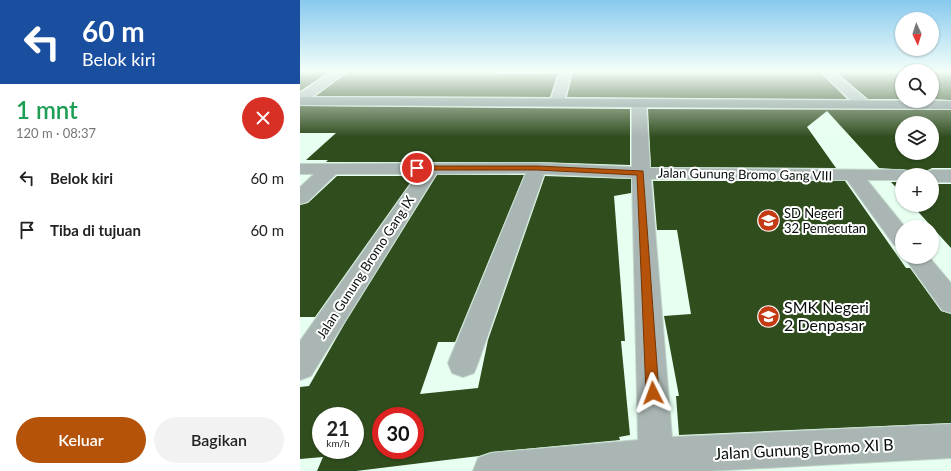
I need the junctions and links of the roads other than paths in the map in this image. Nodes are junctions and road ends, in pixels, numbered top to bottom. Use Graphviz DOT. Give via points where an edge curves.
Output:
graph roads {
  1 [pos="310,93"];
  2 [pos="560,93"];
  3 [pos="851,93"];
  4 [pos="300,100"];
  5 [pos="557,102"];
  6 [pos="639,103"];
  7 [pos="863,104"];
  8 [pos="951,105"];
  9 [pos="332,168"];
  10 [pos="431,168"];
  11 [pos="537,168"];
  12 [pos="300,169"];
  13 [pos="641,173"];
  14 [pos="853,175"];
  15 [pos="895,175"];
  16 [pos="939,176"];
  17 [pos="951,176"];
  18 [pos="300,198"];
  19 [pos="895,230"];
  20 [pos="921,264"];
  21 [pos="951,302"];
  22 [pos="463,363"];
  23 [pos="300,366"];
  24 [pos="951,441"];
  25 [pos="657,464"];
  26 [pos="491,471"];
  1 -- 4 [label="street"];
  2 -- 5 [label="street"];
  3 -- 7 [label="street"];
  4 -- 5 [label="street"];
  5 -- 6 [label="street"];
  6 -- 7 [label="street"];
  6 -- 13 [label="street"];
  7 -- 8 [label="street"];
  9 -- 10 [label="street, Jalan Gunung Bromo Gang VIII"];
  9 -- 12 [label="street, Jalan Gunung Bromo Gang VIII"];
  9 -- 18 [label="street"];
  10 -- 11 [label="street, Jalan Gunung Bromo Gang VIII"];
  10 -- 23 [label="street, Jalan Gunung Bromo Gang IX"];
  11 -- 13 [label="street, Jalan Gunung Bromo Gang VIII"];
  11 -- 22 [label="street"];
  13 -- 14 [label="street, Jalan Gunung Bromo Gang VIII"];
  13 -- 25 [label="street"];
  14 -- 15 [label="street, Jalan Gunung Bromo Gang VIII"];
  14 -- 19 [label="street"];
  16 -- 17 [label="street"];
  20 -- 21 [label="street"];
  24 -- 25 [label="street, Jalan Gunung Bromo XI B"];
  25 -- 26 [label="street, Jalan Gunung Bromo XI B"];
}
